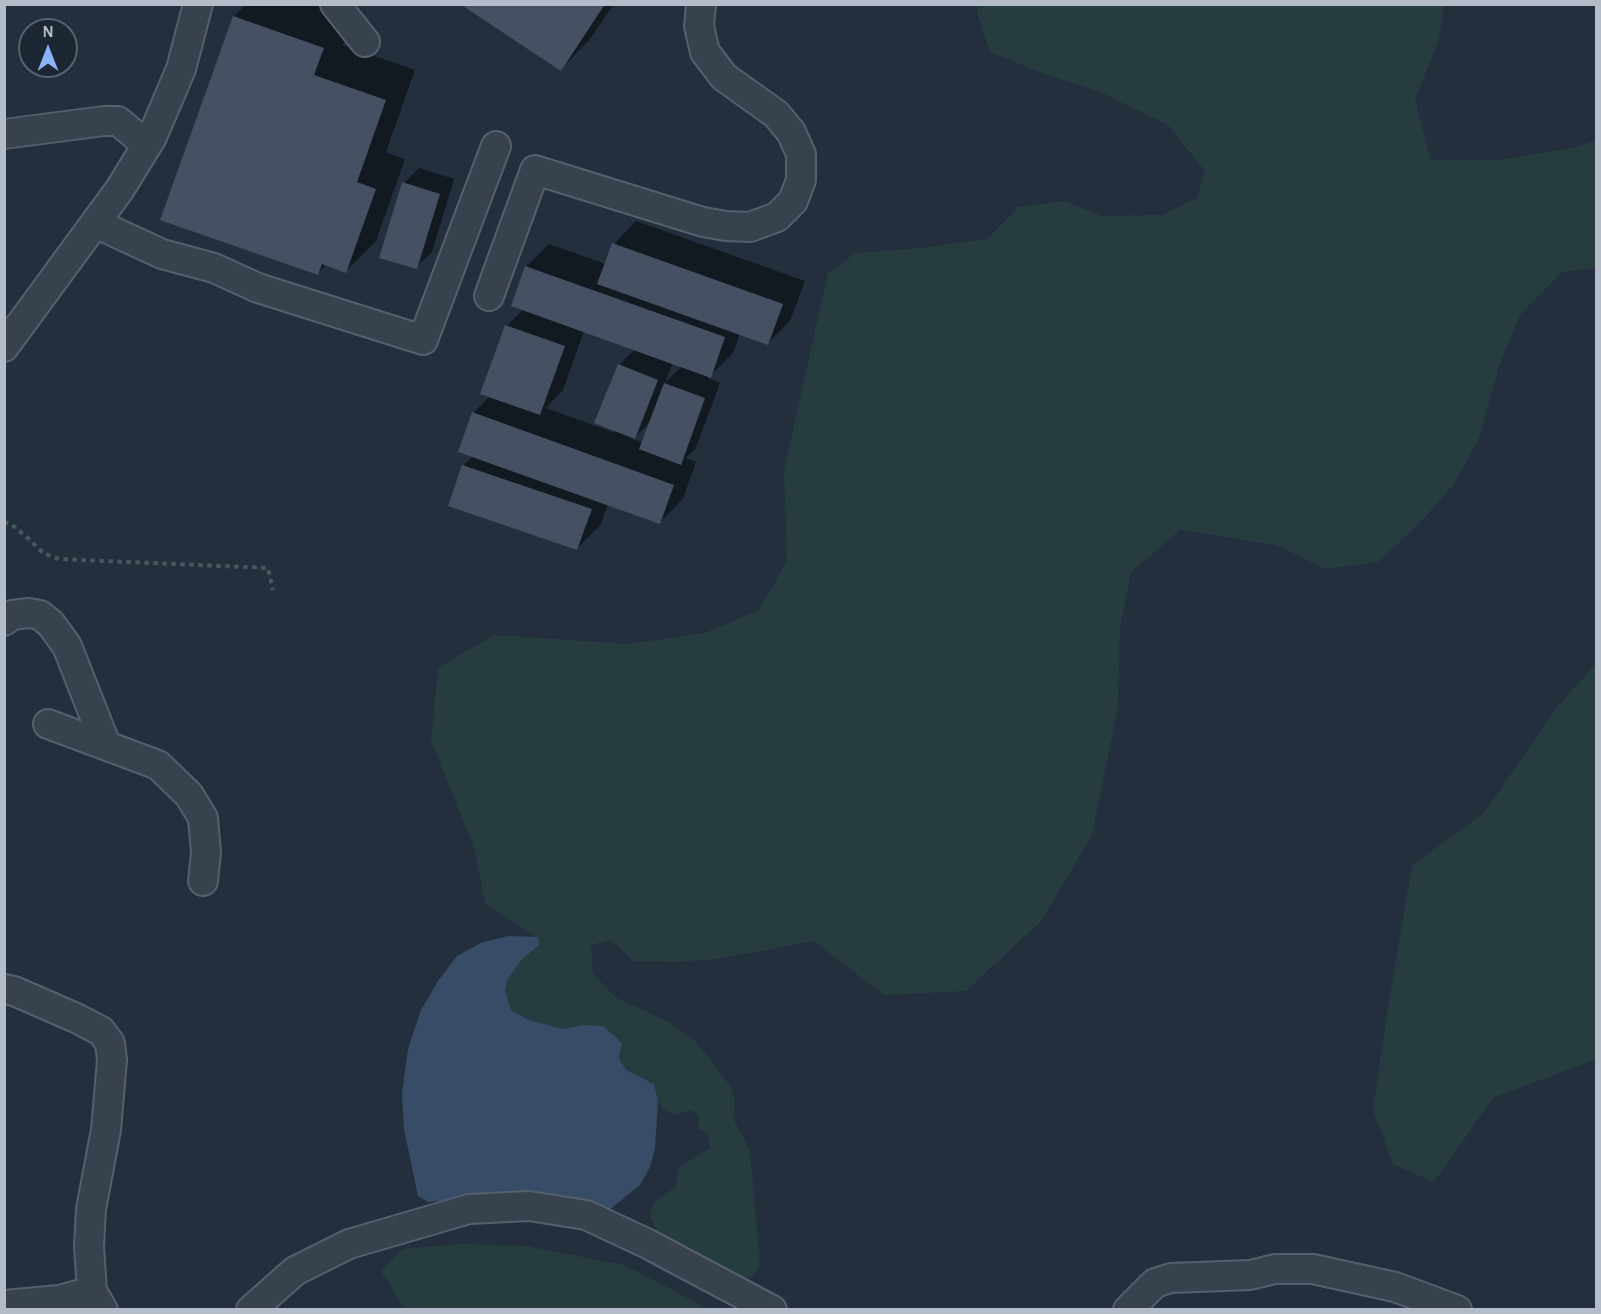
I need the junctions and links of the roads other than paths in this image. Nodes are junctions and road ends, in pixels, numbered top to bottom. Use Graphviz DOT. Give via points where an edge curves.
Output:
graph roads {
  1 [pos="198,4"];
  2 [pos="335,4"];
  3 [pos="701,4"];
  4 [pos="365,42"];
  5 [pos="4,134"];
  6 [pos="147,145"];
  7 [pos="496,146"];
  8 [pos="95,223"];
  9 [pos="489,296"];
  10 [pos="4,347"];
  11 [pos="4,621"];
  12 [pos="48,724"];
  13 [pos="106,745"];
  14 [pos="202,881"];
  15 [pos="4,989"];
  16 [pos="98,1300"];
  17 [pos="4,1305"];
  18 [pos="251,1310"];
  19 [pos="772,1310"];
  20 [pos="1128,1310"];
  21 [pos="1457,1310"];
  1 -- 6 [label="street" via="181,69"];
  2 -- 4 [label="street"];
  3 -- 9 [label="street" via="699,26 705,52 724,77 776,114 791,132 801,154 801,180 793,201 777,217 750,227 726,226 535,170"];
  5 -- 6 [label="street" via="118,122"];
  6 -- 8 [label="street"];
  7 -- 8 [label="street" via="423,340 162,254"];
  8 -- 10 [label="street"];
  11 -- 13 [label="street" via="12,615 29,613 40,615 51,624 67,646"];
  12 -- 13 [label="street"];
  13 -- 14 [label="street" via="158,765 189,795 202,818 206,853"];
  15 -- 16 [label="street" via="76,1018 101,1031 110,1043 106,1130 91,1209 89,1247"];
  16 -- 17 [label="street"];
  18 -- 19 [label="street" via="295,1271 349,1244 469,1209 529,1206 586,1215"];
  20 -- 21 [label="street" via="1155,1283 1171,1278 1250,1275 1275,1269 1313,1269 1395,1287"];
}
